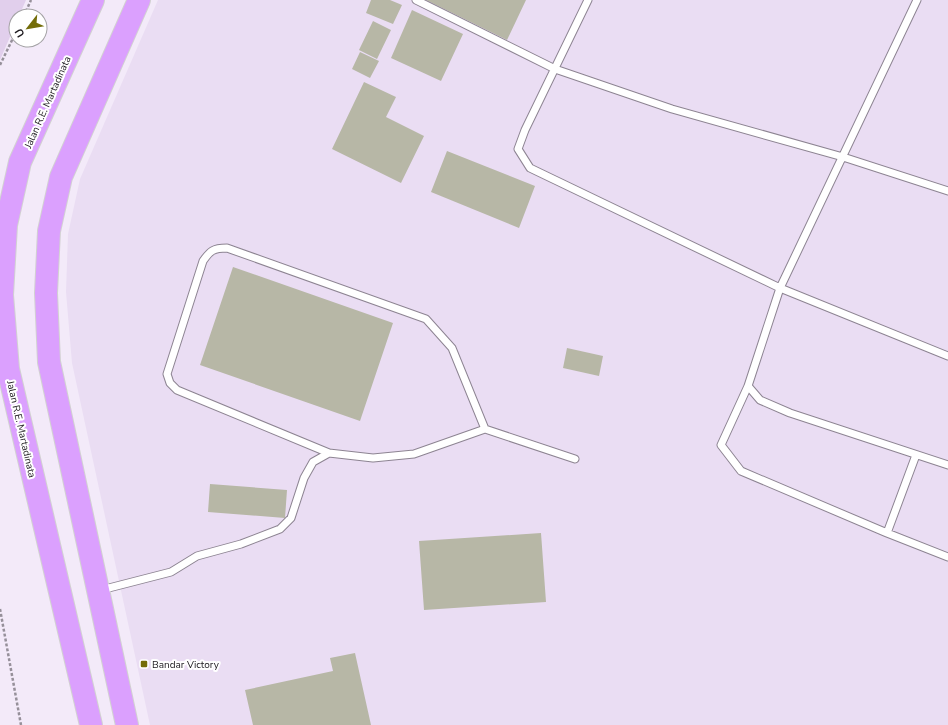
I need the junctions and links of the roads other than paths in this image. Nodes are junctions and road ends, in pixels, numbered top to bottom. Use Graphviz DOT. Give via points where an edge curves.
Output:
graph roads {
  1 [pos="93,0"];
  2 [pos="139,0"];
  3 [pos="416,0"];
  4 [pos="588,0"];
  5 [pos="917,0"];
  6 [pos="555,69"];
  7 [pos="843,157"];
  8 [pos="948,191"];
  9 [pos="780,288"];
  10 [pos="948,356"];
  11 [pos="748,386"];
  12 [pos="485,429"];
  13 [pos="330,453"];
  14 [pos="916,455"];
  15 [pos="575,459"];
  16 [pos="948,465"];
  17 [pos="886,533"];
  18 [pos="948,557"];
  19 [pos="98,590"];
  20 [pos="91,725"];
  21 [pos="127,725"];
  1 -- 20 [label="highway, Jalan R.E. Martadinata" via="20,162 6,225 2,295 8,369"];
  2 -- 19 [label="highway" via="61,177 49,231 46,293 49,362"];
  3 -- 6 [label="lane"];
  4 -- 6 [label="lane"];
  5 -- 7 [label="lane"];
  6 -- 7 [label="lane" via="672,109"];
  6 -- 9 [label="lane" via="518,149 530,168"];
  7 -- 8 [label="lane"];
  7 -- 9 [label="lane"];
  9 -- 10 [label="lane"];
  9 -- 11 [label="lane"];
  11 -- 14 [label="lane" via="760,400 790,413"];
  11 -- 17 [label="lane" via="721,445 741,471"];
  12 -- 13 [label="lane" via="414,454 373,458"];
  12 -- 13 [label="lane" via="452,348 426,319 226,248 210,252 203,261 167,374 170,383 177,390"];
  12 -- 15 [label="lane"];
  13 -- 19 [label="lane" via="313,462 304,478 290,518 280,529 241,544 197,556 171,572"];
  14 -- 16 [label="lane"];
  14 -- 17 [label="lane"];
  17 -- 18 [label="lane"];
  19 -- 21 [label="highway"];
}
